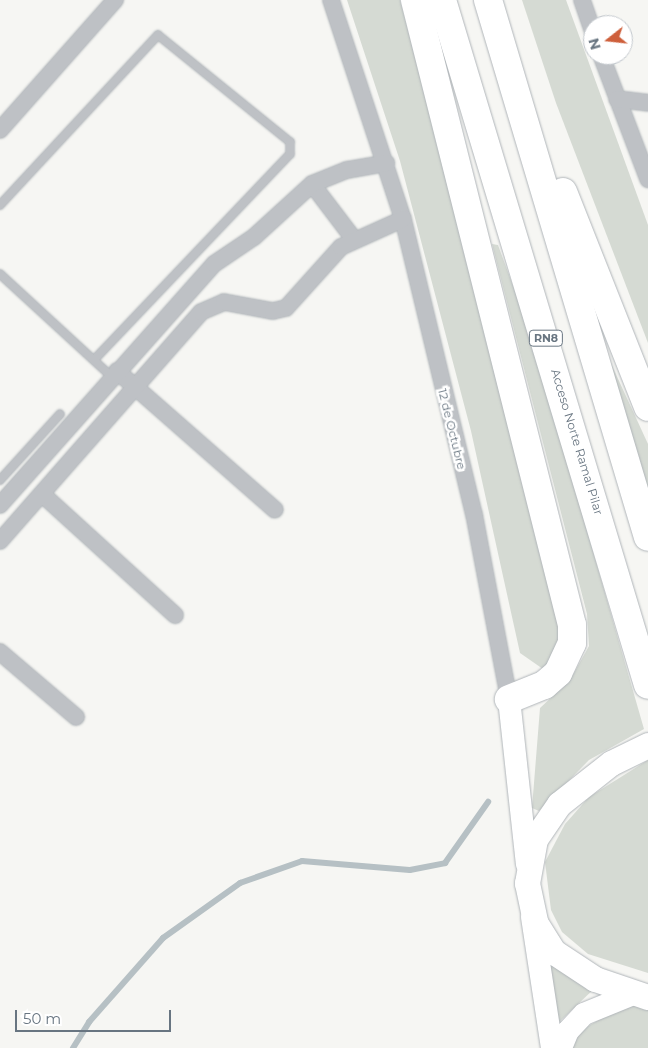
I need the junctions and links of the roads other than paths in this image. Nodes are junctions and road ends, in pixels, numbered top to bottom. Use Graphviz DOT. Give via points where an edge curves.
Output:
graph roads {
  1 [pos="331,0"];
  2 [pos="415,0"];
  3 [pos="442,0"];
  4 [pos="582,0"];
  5 [pos="109,2"];
  6 [pos="491,8"];
  7 [pos="587,15"];
  8 [pos="605,65"];
  9 [pos="617,99"];
  10 [pos="648,103"];
  11 [pos="0,130"];
  12 [pos="386,163"];
  13 [pos="648,179"];
  14 [pos="312,184"];
  15 [pos="0,205"];
  16 [pos="403,219"];
  17 [pos="353,238"];
  18 [pos="0,274"];
  19 [pos="94,360"];
  20 [pos="114,374"];
  21 [pos="136,387"];
  22 [pos="648,407"];
  23 [pos="60,414"];
  24 [pos="0,480"];
  25 [pos="42,494"];
  26 [pos="0,505"];
  27 [pos="275,510"];
  28 [pos="648,537"];
  29 [pos="0,541"];
  30 [pos="175,615"];
  31 [pos="0,652"];
  32 [pos="647,681"];
  33 [pos="509,699"];
  34 [pos="76,717"];
  35 [pos="648,744"];
  36 [pos="528,868"];
  37 [pos="531,911"];
  38 [pos="641,995"];
  39 [pos="552,1048"];
  40 [pos="561,1048"];
  1 -- 12 [label="street, 12 de Octubre"];
  2 -- 33 [label="highway" via="572,625 570,648 558,673 536,689"];
  3 -- 32 [label="highway, Acceso Norte Ramal Pilar / RN8"];
  4 -- 7 [label="street"];
  5 -- 11 [label="street"];
  6 -- 22 [label="highway"];
  6 -- 28 [label="highway"];
  8 -- 9 [label="street"];
  9 -- 10 [label="street"];
  9 -- 13 [label="street"];
  12 -- 14 [label="street" via="347,170"];
  12 -- 16 [label="street, 12 de Octubre"];
  14 -- 17 [label="street"];
  14 -- 20 [label="street" via="190,287"];
  15 -- 19 [label="lane" via="158,35 290,142 290,154"];
  16 -- 17 [label="street"];
  16 -- 33 [label="street, 12 de Octubre" via="474,514"];
  17 -- 21 [label="street" via="286,308 273,311 224,302 212,304"];
  18 -- 19 [label="lane"];
  19 -- 20 [label="lane"];
  20 -- 21 [label="street"];
  20 -- 26 [label="street"];
  21 -- 25 [label="street"];
  21 -- 27 [label="street"];
  23 -- 24 [label="lane"];
  25 -- 29 [label="street"];
  25 -- 30 [label="street"];
  31 -- 34 [label="street"];
  33 -- 36 [label="street, 12 de Octubre"];
  35 -- 36 [label="main road" via="610,763 559,804 535,839"];
  36 -- 37 [label="main road"];
  37 -- 38 [label="main road" via="541,933 564,960 595,980"];
  37 -- 39 [label="street"];
  38 -- 40 [label="street" via="584,1014 568,1031"];
}
